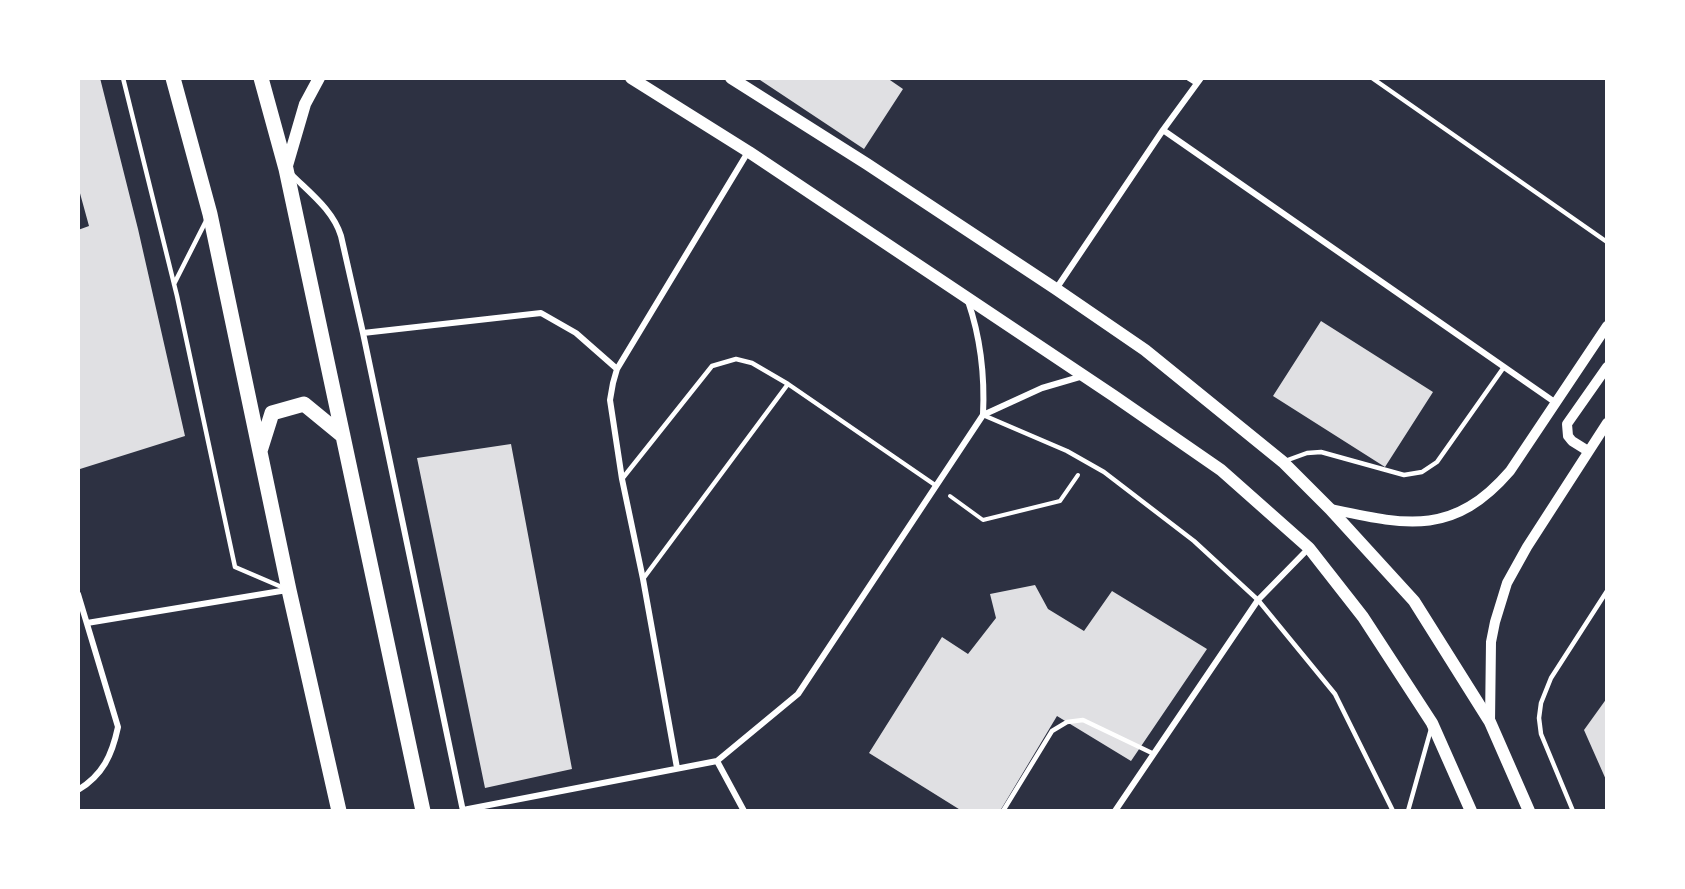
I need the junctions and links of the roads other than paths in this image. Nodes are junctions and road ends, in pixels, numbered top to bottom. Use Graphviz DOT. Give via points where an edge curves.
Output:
graph roads {
  1 [pos="123,78"];
  2 [pos="172,78"];
  3 [pos="261,78"];
  4 [pos="319,78"];
  5 [pos="631,78"];
  6 [pos="731,78"];
  7 [pos="1189,78"];
  8 [pos="1372,78"];
  9 [pos="1199,80"];
  10 [pos="1164,130"];
  11 [pos="749,152"];
  12 [pos="286,169"];
  13 [pos="210,214"];
  14 [pos="1607,242"];
  15 [pos="174,284"];
  16 [pos="1056,289"];
  17 [pos="967,299"];
  18 [pos="1607,326"];
  19 [pos="363,333"];
  20 [pos="1504,367"];
  21 [pos="1607,367"];
  22 [pos="617,369"];
  23 [pos="1083,376"];
  24 [pos="788,384"];
  25 [pos="1556,403"];
  26 [pos="983,415"];
  27 [pos="1607,423"];
  28 [pos="343,436"];
  29 [pos="260,451"];
  30 [pos="1588,451"];
  31 [pos="1283,462"];
  32 [pos="622,479"];
  33 [pos="935,485"];
  34 [pos="1330,509"];
  35 [pos="1309,548"];
  36 [pos="643,579"];
  37 [pos="289,590"];
  38 [pos="1607,591"];
  39 [pos="78,594"];
  40 [pos="1258,600"];
  41 [pos="87,623"];
  42 [pos="1490,722"];
  43 [pos="1432,723"];
  44 [pos="1154,754"];
  45 [pos="717,761"];
  46 [pos="677,768"];
  47 [pos="78,790"];
  48 [pos="463,810"];
  49 [pos="339,811"];
  50 [pos="423,811"];
  51 [pos="744,811"];
  52 [pos="1003,811"];
  53 [pos="1115,811"];
  54 [pos="1393,811"];
  55 [pos="1408,811"];
  56 [pos="1471,811"];
  57 [pos="1529,811"];
  58 [pos="1573,811"];
  1 -- 15 [label="lane"];
  2 -- 13 [label="main road"];
  3 -- 12 [label="main road"];
  4 -- 12 [label="main road" via="305,104"];
  5 -- 11 [label="main road"];
  6 -- 16 [label="main road"];
  7 -- 9 [label="street"];
  8 -- 14 [label="lane"];
  9 -- 10 [label="street"];
  10 -- 16 [label="street"];
  10 -- 20 [label="street"];
  11 -- 17 [label="main road"];
  11 -- 22 [label="street"];
  12 -- 19 [label="street" via="326,208 338,226"];
  12 -- 28 [label="main road"];
  13 -- 15 [label="lane"];
  13 -- 29 [label="main road"];
  15 -- 37 [label="lane" via="235,567"];
  16 -- 31 [label="main road" via="1144,350"];
  17 -- 23 [label="main road"];
  17 -- 26 [label="street" via="982,356"];
  18 -- 25 [label="street"];
  19 -- 22 [label="street" via="541,313 576,333"];
  19 -- 48 [label="street"];
  20 -- 25 [label="street"];
  20 -- 31 [label="lane" via="1437,462 1422,472 1404,475 1321,452"];
  21 -- 30 [label="street" via="1568,424 1568,436"];
  22 -- 32 [label="street" via="610,400"];
  23 -- 26 [label="street" via="1042,388"];
  23 -- 35 [label="main road" via="1221,470"];
  24 -- 32 [label="lane" via="752,363 736,359 712,366"];
  24 -- 33 [label="lane"];
  24 -- 36 [label="lane"];
  25 -- 34 [label="street" via="1497,486 1464,509 1446,517 1407,523"];
  26 -- 33 [label="street"];
  26 -- 40 [label="lane" via="1087,462 1194,541"];
  27 -- 30 [label="street"];
  28 -- 29 [label="main road" via="304,404 272,413"];
  28 -- 50 [label="main road"];
  29 -- 37 [label="main road"];
  30 -- 42 [label="street" via="1527,547 1500,602 1491,642"];
  31 -- 34 [label="main road"];
  32 -- 36 [label="street"];
  33 -- 45 [label="street" via="798,694"];
  34 -- 42 [label="main road" via="1414,601"];
  35 -- 40 [label="street"];
  35 -- 43 [label="main road" via="1363,616"];
  36 -- 46 [label="street"];
  37 -- 41 [label="street"];
  37 -- 49 [label="main road"];
  38 -- 58 [label="lane" via="1551,678 1541,703 1541,734"];
  39 -- 41 [label="street"];
  40 -- 44 [label="street"];
  40 -- 54 [label="lane" via="1335,694"];
  41 -- 47 [label="street" via="118,727 115,744 94,781"];
  42 -- 57 [label="main road"];
  43 -- 55 [label="lane"];
  43 -- 56 [label="main road"];
  44 -- 52 [label="lane" via="1083,720 1067,722 1052,731"];
  44 -- 53 [label="street"];
  45 -- 46 [label="street"];
  45 -- 51 [label="street"];
  46 -- 48 [label="street"];
}
